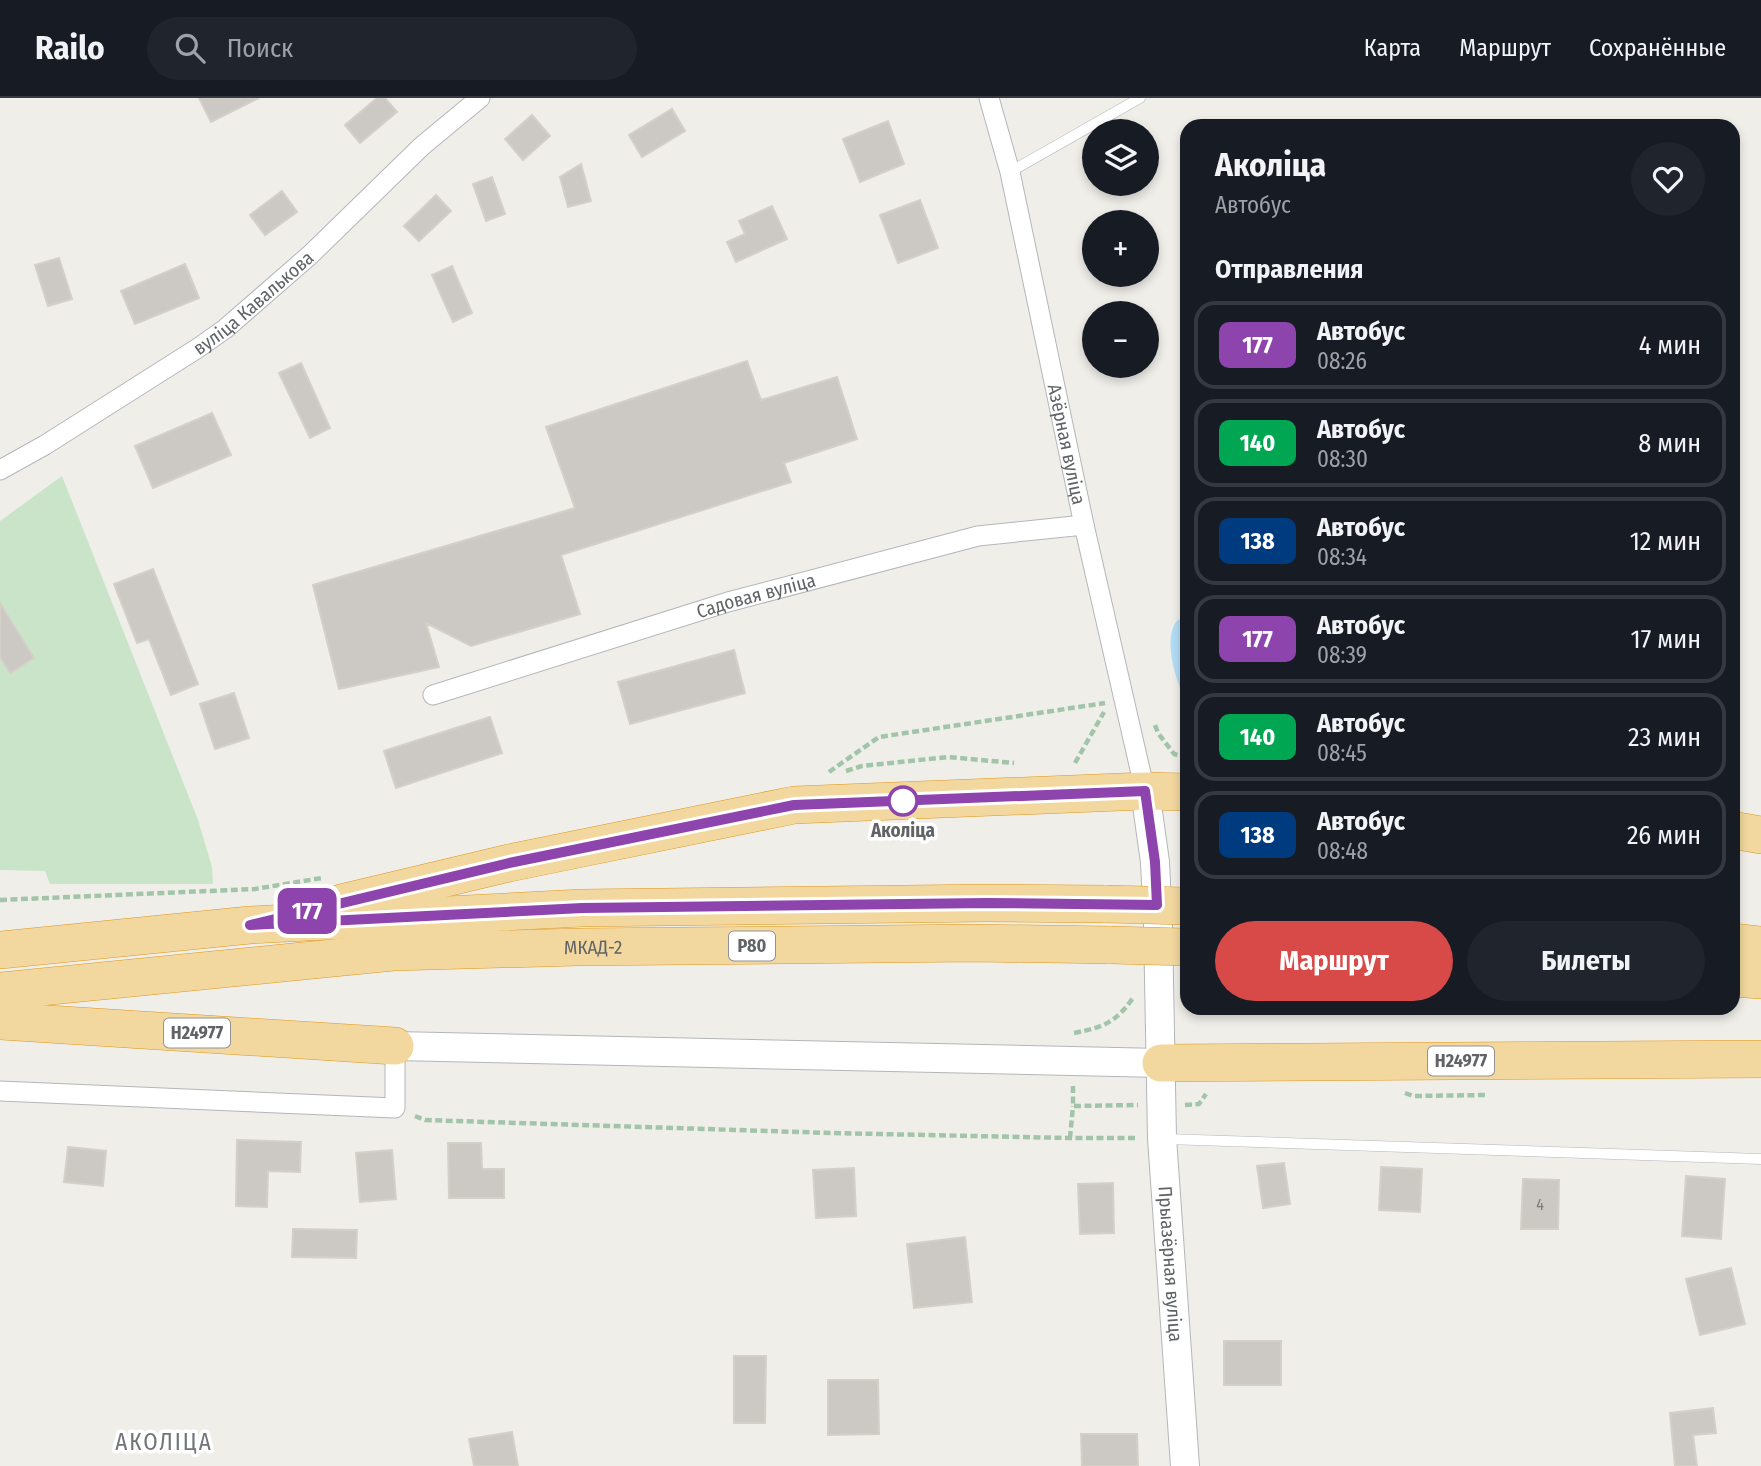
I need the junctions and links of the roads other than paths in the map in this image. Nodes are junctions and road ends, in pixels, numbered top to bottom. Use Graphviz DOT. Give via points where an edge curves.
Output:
graph roads {
  1 [pos="480,98"];
  2 [pos="989,98"];
  3 [pos="1140,98"];
  4 [pos="1010,172"];
  5 [pos="0,470"];
  6 [pos="1084,525"];
  7 [pos="433,695"];
  8 [pos="1145,791"];
  9 [pos="1180,792"];
  10 [pos="1740,831"];
  11 [pos="1761,835"];
  12 [pos="1180,906"];
  13 [pos="250,925"];
  14 [pos="1740,943"];
  15 [pos="1761,945"];
  16 [pos="1180,947"];
  17 [pos="0,950"];
  18 [pos="1740,979"];
  19 [pos="1761,980"];
  20 [pos="0,991"];
  21 [pos="0,1021"];
  22 [pos="395,1046"];
  23 [pos="1761,1059"];
  24 [pos="1161,1063"];
  25 [pos="0,1091"];
  26 [pos="1152,1138"];
  27 [pos="1761,1159"];
  28 [pos="1185,1466"];
  1 -- 5 [label="street, вуліца Кавалькова" via="225,329"];
  2 -- 4 [label="street, Азёрная вуліца"];
  3 -- 4 [label="lane"];
  4 -- 6 [label="street, Азёрная вуліца"];
  6 -- 7 [label="street, Садовая вуліца" via="978,536 728,602"];
  6 -- 8 [label="street, Азёрная вуліца"];
  8 -- 9 [label="highway"];
  8 -- 13 [label="highway" via="794,805 509,863"];
  8 -- 24 [label="street, Прыазёрная вуліца" via="1155,862"];
  10 -- 11 [label="highway"];
  12 -- 13 [label="highway, Р80, bridge" via="987,903 582,908"];
  13 -- 17 [label="highway, Р80"];
  14 -- 15 [label="highway"];
  16 -- 20 [label="highway, МКАД-2 / Р80, bridge" via="934,944 394,952"];
  18 -- 19 [label="highway"];
  21 -- 22 [label="highway, Н24977"];
  22 -- 24 [label="street, Н24977"];
  22 -- 25 [label="street" via="395,1108"];
  23 -- 24 [label="highway, Н24977"];
  24 -- 26 [label="street, Прыазёрная вуліца" via="1161,1105"];
  26 -- 27 [label="lane"];
  26 -- 28 [label="street, Прыазёрная вуліца"];
}
